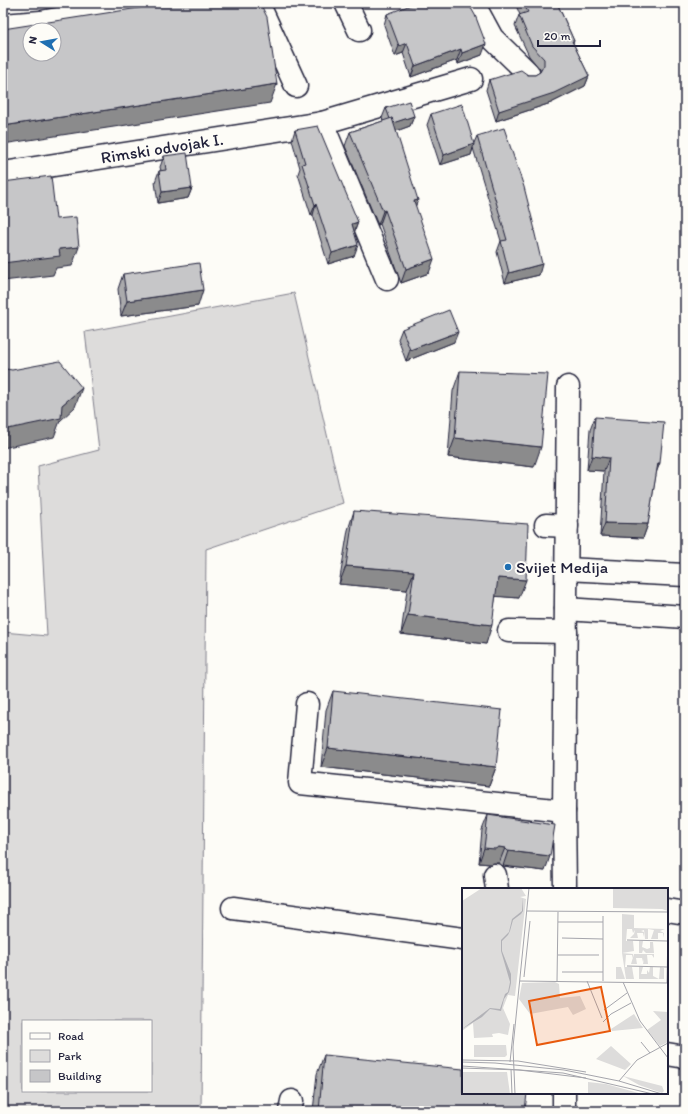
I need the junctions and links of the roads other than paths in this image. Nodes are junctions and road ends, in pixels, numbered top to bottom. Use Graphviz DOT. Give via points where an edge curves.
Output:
graph roads {
  1 [pos="144,3"];
  2 [pos="258,3"];
  3 [pos="346,3"];
  4 [pos="473,3"];
  5 [pos="3,25"];
  6 [pos="359,30"];
  7 [pos="528,73"];
  8 [pos="471,79"];
  9 [pos="296,86"];
  10 [pos="322,123"];
  11 [pos="3,173"];
  12 [pos="387,279"];
  13 [pos="568,387"];
  14 [pos="566,569"];
  15 [pos="685,575"];
  16 [pos="566,609"];
  17 [pos="685,617"];
  18 [pos="509,631"];
  19 [pos="566,632"];
  20 [pos="307,704"];
  21 [pos="564,811"];
  22 [pos="565,888"];
  23 [pos="233,908"];
  24 [pos="668,910"];
  25 [pos="685,913"];
  26 [pos="462,939"];
  27 [pos="668,1054"];
  28 [pos="685,1057"];
  29 [pos="564,1094"];
  30 [pos="564,1111"];
  1 -- 5 [label="street" via="41,22"];
  2 -- 9 [label="street"];
  3 -- 6 [label="street"];
  4 -- 7 [label="street" via="492,38"];
  8 -- 10 [label="street, Rimski odvojak I."];
  10 -- 11 [label="street, Rimski odvojak I."];
  10 -- 12 [label="street"];
  13 -- 14 [label="street" via="556,526"];
  14 -- 15 [label="street"];
  14 -- 16 [label="street"];
  16 -- 17 [label="street"];
  16 -- 19 [label="street"];
  18 -- 19 [label="street"];
  19 -- 21 [label="street"];
  20 -- 21 [label="street" via="300,783"];
  21 -- 22 [label="street"];
  23 -- 26 [label="street"];
  24 -- 25 [label="street"];
  27 -- 28 [label="street"];
  29 -- 30 [label="street"];
}
